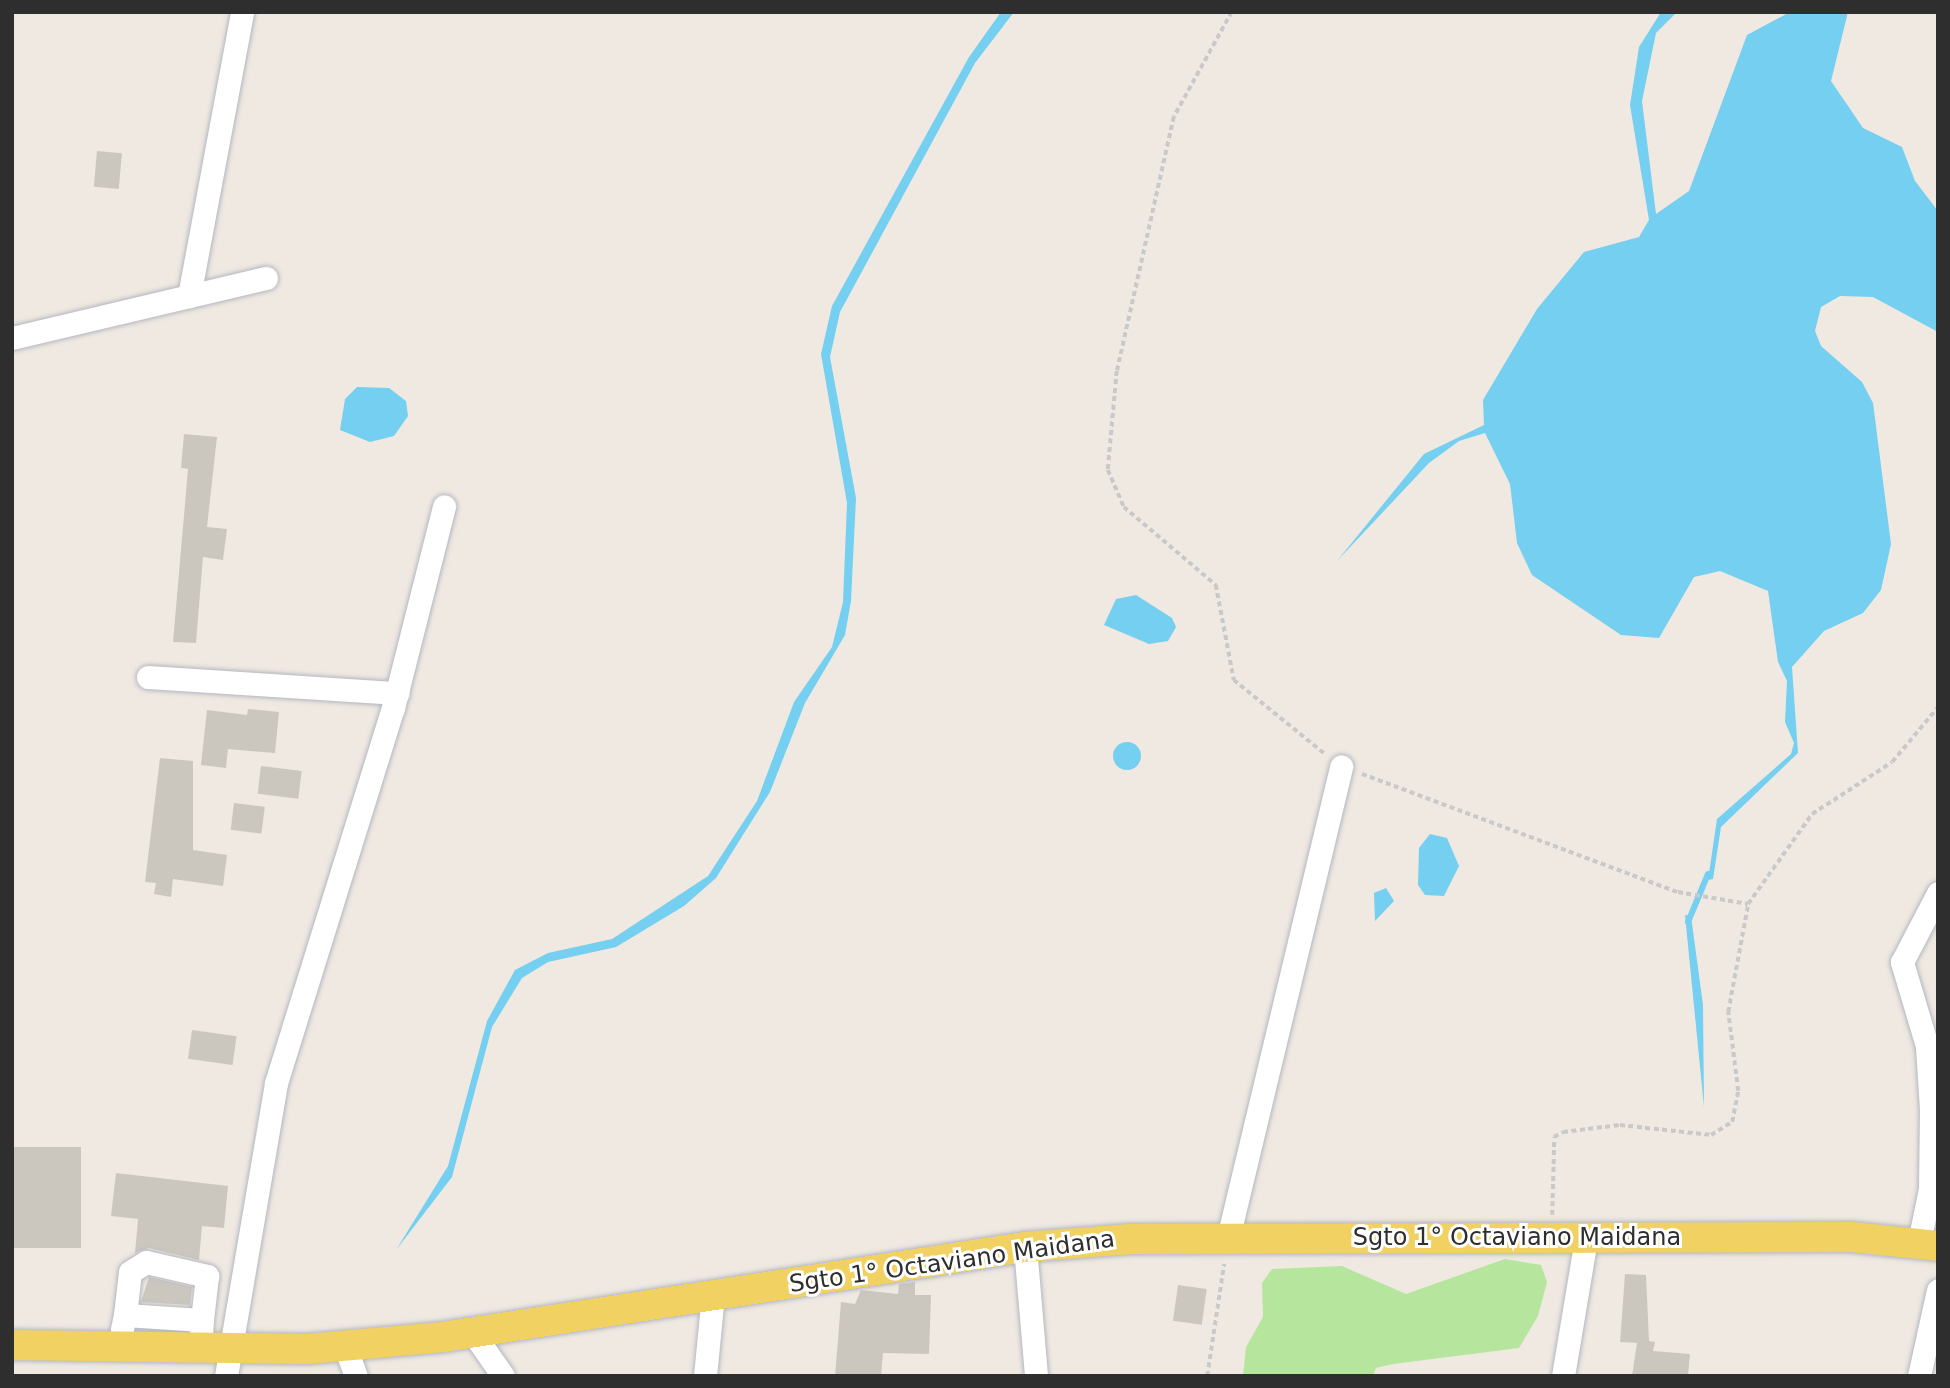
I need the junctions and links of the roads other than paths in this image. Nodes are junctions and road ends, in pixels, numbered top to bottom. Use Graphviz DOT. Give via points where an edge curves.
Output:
graph roads {
  1 [pos="242,12"];
  2 [pos="266,278"];
  3 [pos="189,296"];
  4 [pos="12,338"];
  5 [pos="444,506"];
  6 [pos="148,677"];
  7 [pos="397,694"];
  8 [pos="1341,766"];
  9 [pos="1938,893"];
  10 [pos="1228,1238"];
  11 [pos="1586,1238"];
  12 [pos="1928,1244"];
  13 [pos="1025,1247"];
  14 [pos="1938,1290"];
  15 [pos="713,1295"];
  16 [pos="125,1315"];
  17 [pos="472,1333"];
  18 [pos="12,1345"];
  19 [pos="118,1346"];
  20 [pos="345,1346"];
  21 [pos="214,1348"];
  22 [pos="356,1376"];
  23 [pos="503,1376"];
  24 [pos="705,1376"];
  25 [pos="1036,1376"];
  26 [pos="1563,1376"];
  27 [pos="1919,1376"];
  1 -- 3 [label="street"];
  2 -- 3 [label="street"];
  3 -- 4 [label="street"];
  5 -- 7 [label="street"];
  6 -- 7 [label="street"];
  7 -- 21 [label="street" via="275,1083"];
  8 -- 10 [label="street"];
  9 -- 12 [label="street" via="1902,962 1927,1046"];
  10 -- 11 [label="main road, Sgto 1° Octaviano Maidana"];
  10 -- 13 [label="main road, Sgto 1° Octaviano Maidana"];
  11 -- 12 [label="main road, Sgto 1° Octaviano Maidana"];
  11 -- 26 [label="street"];
  13 -- 15 [label="main road, Sgto 1° Octaviano Maidana"];
  13 -- 25 [label="street"];
  14 -- 27 [label="street"];
  15 -- 17 [label="main road, Sgto 1° Octaviano Maidana"];
  15 -- 24 [label="street"];
  16 -- 19 [label="street"];
  16 -- 21 [label="street"];
  16 -- 21 [label="street" via="130,1272 146,1262 207,1276"];
  17 -- 20 [label="main road, Sgto 1° Octaviano Maidana"];
  17 -- 23 [label="street"];
  18 -- 19 [label="main road, Sgto 1° Octaviano Maidana"];
  19 -- 21 [label="main road, Sgto 1° Octaviano Maidana"];
  20 -- 21 [label="main road, Sgto 1° Octaviano Maidana"];
  20 -- 22 [label="street"];
}
